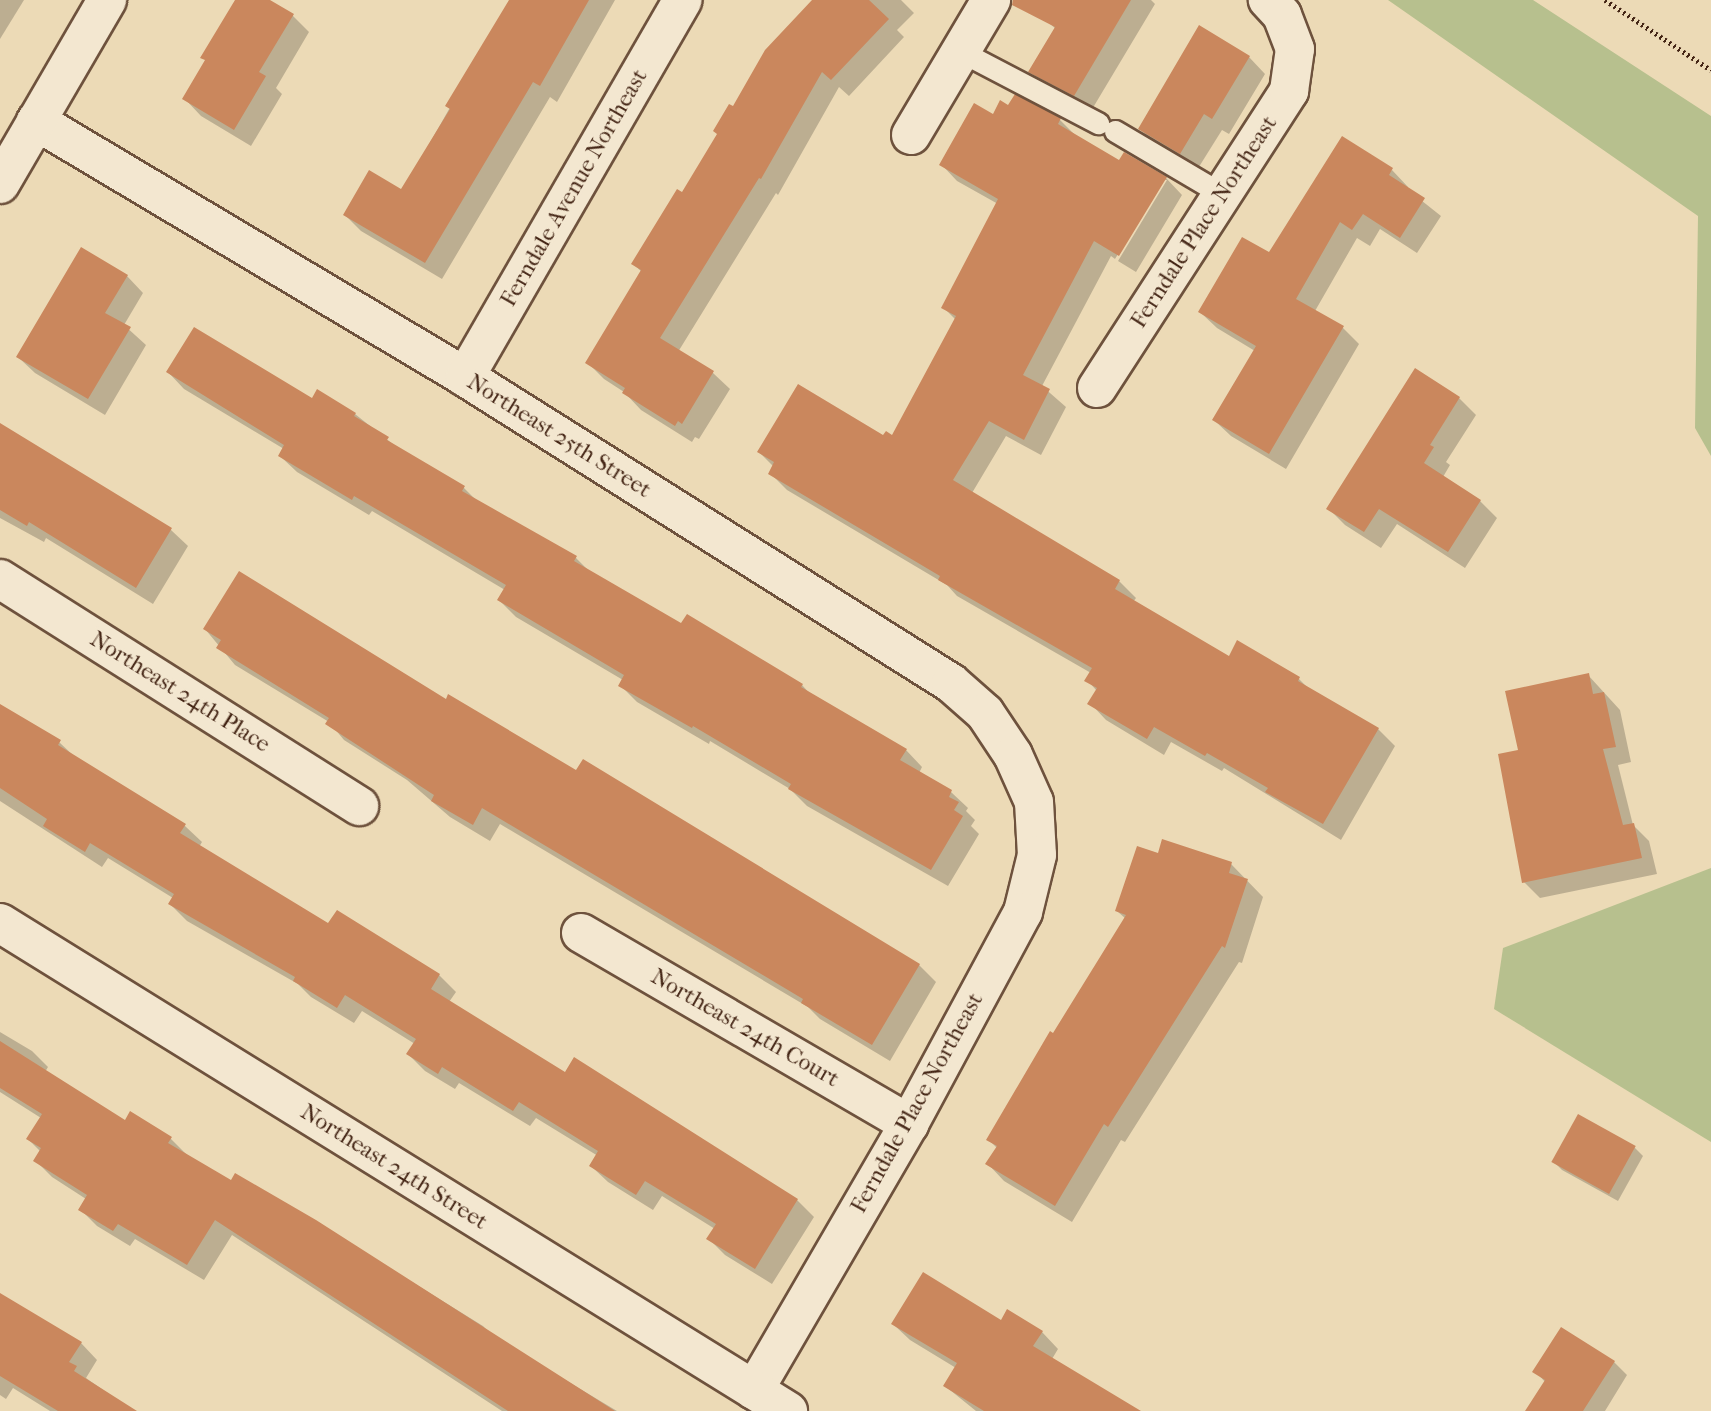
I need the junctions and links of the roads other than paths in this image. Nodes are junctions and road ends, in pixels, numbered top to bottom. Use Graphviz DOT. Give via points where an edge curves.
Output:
graph roads {
  1 [pos="107,0"];
  2 [pos="683,0"];
  3 [pos="990,0"];
  4 [pos="1268,0"];
  5 [pos="960,51"];
  6 [pos="36,121"];
  7 [pos="911,135"];
  8 [pos="2,177"];
  9 [pos="1223,194"];
  10 [pos="465,377"];
  11 [pos="1097,388"];
  12 [pos="0,579"];
  13 [pos="1034,802"];
  14 [pos="359,806"];
  15 [pos="0,923"];
  16 [pos="581,933"];
  17 [pos="909,1124"];
  18 [pos="754,1390"];
  19 [pos="788,1411"];
  1 -- 6 [label="street"];
  2 -- 10 [label="street, Ferndale Avenue Northeast"];
  3 -- 5 [label="street"];
  4 -- 9 [label="street, Ferndale Place Northeast" via="1282,15 1295,49 1289,91"];
  5 -- 7 [label="street"];
  5 -- 9 [label="lane"];
  6 -- 8 [label="street"];
  6 -- 10 [label="street, Northeast 25th Street"];
  9 -- 11 [label="street, Ferndale Place Northeast"];
  10 -- 13 [label="street, Northeast 25th Street" via="951,683 985,713 1013,755"];
  12 -- 14 [label="street, Northeast 24th Place"];
  13 -- 17 [label="street, Ferndale Place Northeast" via="1037,855 1023,912"];
  15 -- 18 [label="street, Northeast 24th Street"];
  16 -- 17 [label="street, Northeast 24th Court"];
  17 -- 18 [label="street, Ferndale Place Northeast"];
  18 -- 19 [label="street, Northeast 24th Street"];
}
